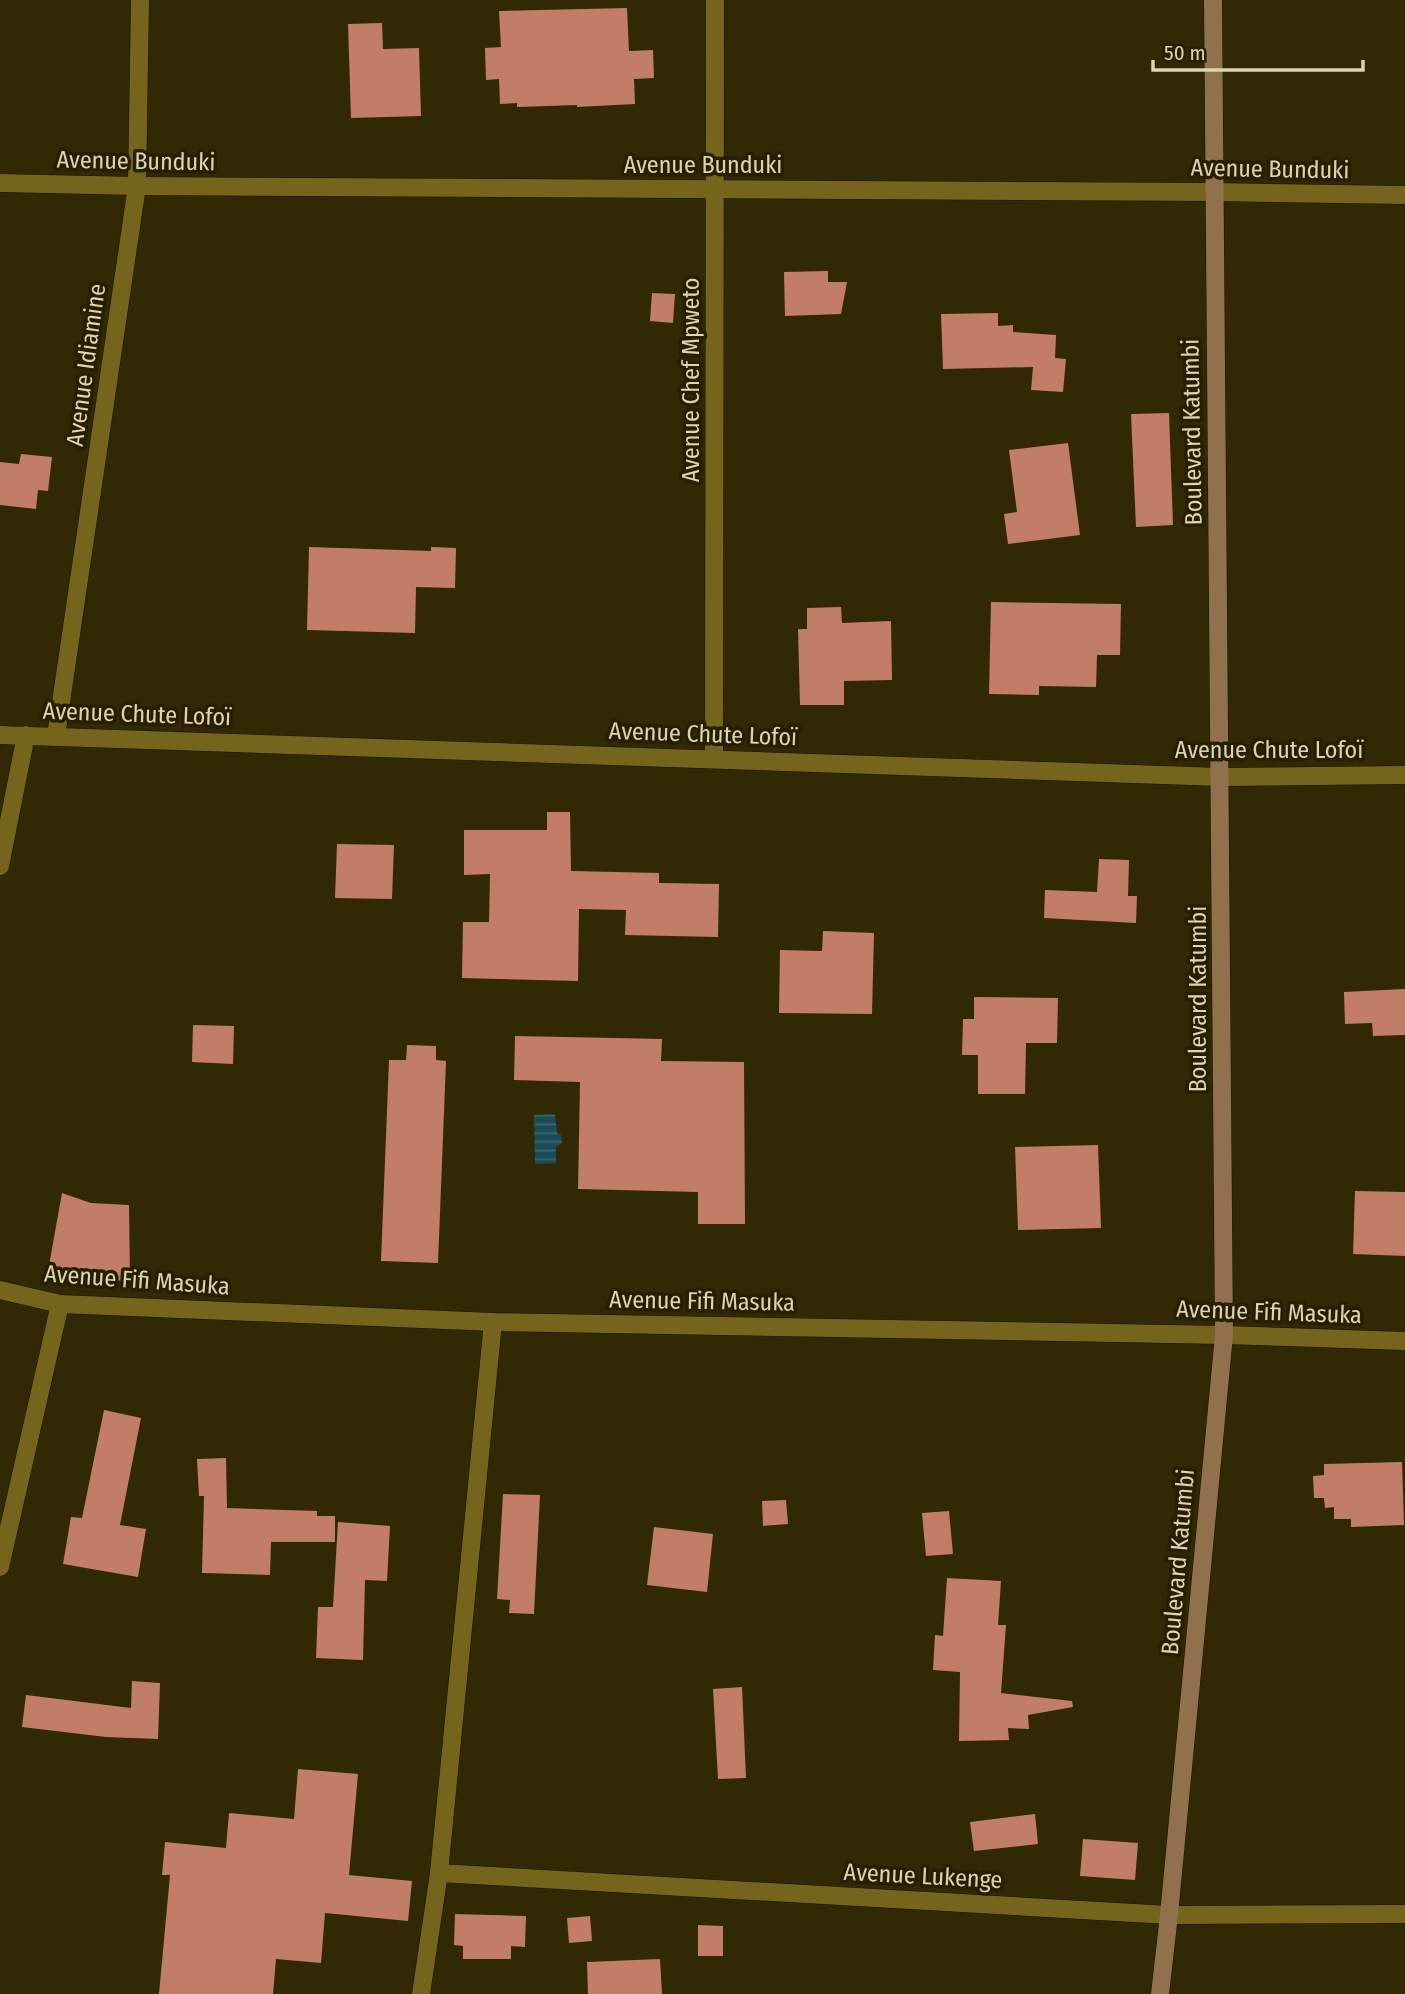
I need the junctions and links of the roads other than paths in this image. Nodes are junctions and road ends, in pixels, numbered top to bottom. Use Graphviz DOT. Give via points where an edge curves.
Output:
graph roads {
  1 [pos="140,0"];
  2 [pos="715,0"];
  3 [pos="1213,0"];
  4 [pos="0,183"];
  5 [pos="137,186"];
  6 [pos="716,190"];
  7 [pos="1214,192"];
  8 [pos="1405,195"];
  9 [pos="0,735"];
  10 [pos="26,735"];
  11 [pos="57,736"];
  12 [pos="714,759"];
  13 [pos="1405,775"];
  14 [pos="1221,777"];
  15 [pos="0,866"];
  16 [pos="0,1290"];
  17 [pos="60,1304"];
  18 [pos="493,1322"];
  19 [pos="1224,1335"];
  20 [pos="1405,1341"];
  21 [pos="0,1567"];
  22 [pos="439,1873"];
  23 [pos="1405,1913"];
  24 [pos="1170,1914"];
  25 [pos="421,1994"];
  26 [pos="1160,1994"];
  1 -- 5 [label="street, Avenue Idiamine"];
  2 -- 6 [label="street, Avenue Chef Mpweto"];
  3 -- 7 [label="street, Boulevard Katumbi"];
  4 -- 5 [label="street, Avenue Bunduki"];
  5 -- 6 [label="street, Avenue Bunduki"];
  5 -- 11 [label="street, Avenue Idiamine"];
  6 -- 7 [label="street, Avenue Bunduki"];
  6 -- 12 [label="street, Avenue Chef Mpweto"];
  7 -- 8 [label="street, Avenue Bunduki"];
  7 -- 14 [label="street, Boulevard Katumbi"];
  9 -- 10 [label="street, Avenue Chute Lofoï"];
  10 -- 11 [label="street, Avenue Chute Lofoï"];
  10 -- 15 [label="street"];
  11 -- 12 [label="street, Avenue Chute Lofoï"];
  12 -- 14 [label="street, Avenue Chute Lofoï"];
  13 -- 14 [label="street, Avenue Chute Lofoï"];
  14 -- 19 [label="street, Boulevard Katumbi"];
  16 -- 17 [label="street, Avenue Fifi Masuka"];
  17 -- 18 [label="street, Avenue Fifi Masuka"];
  17 -- 21 [label="street"];
  18 -- 19 [label="street, Avenue Fifi Masuka"];
  18 -- 22 [label="street"];
  19 -- 20 [label="street, Avenue Fifi Masuka"];
  19 -- 24 [label="street, Boulevard Katumbi"];
  22 -- 24 [label="street, Avenue Lukenge"];
  22 -- 25 [label="street"];
  23 -- 24 [label="street, Avenue Lukenge"];
  24 -- 26 [label="street, Boulevard Katumbi"];
}
